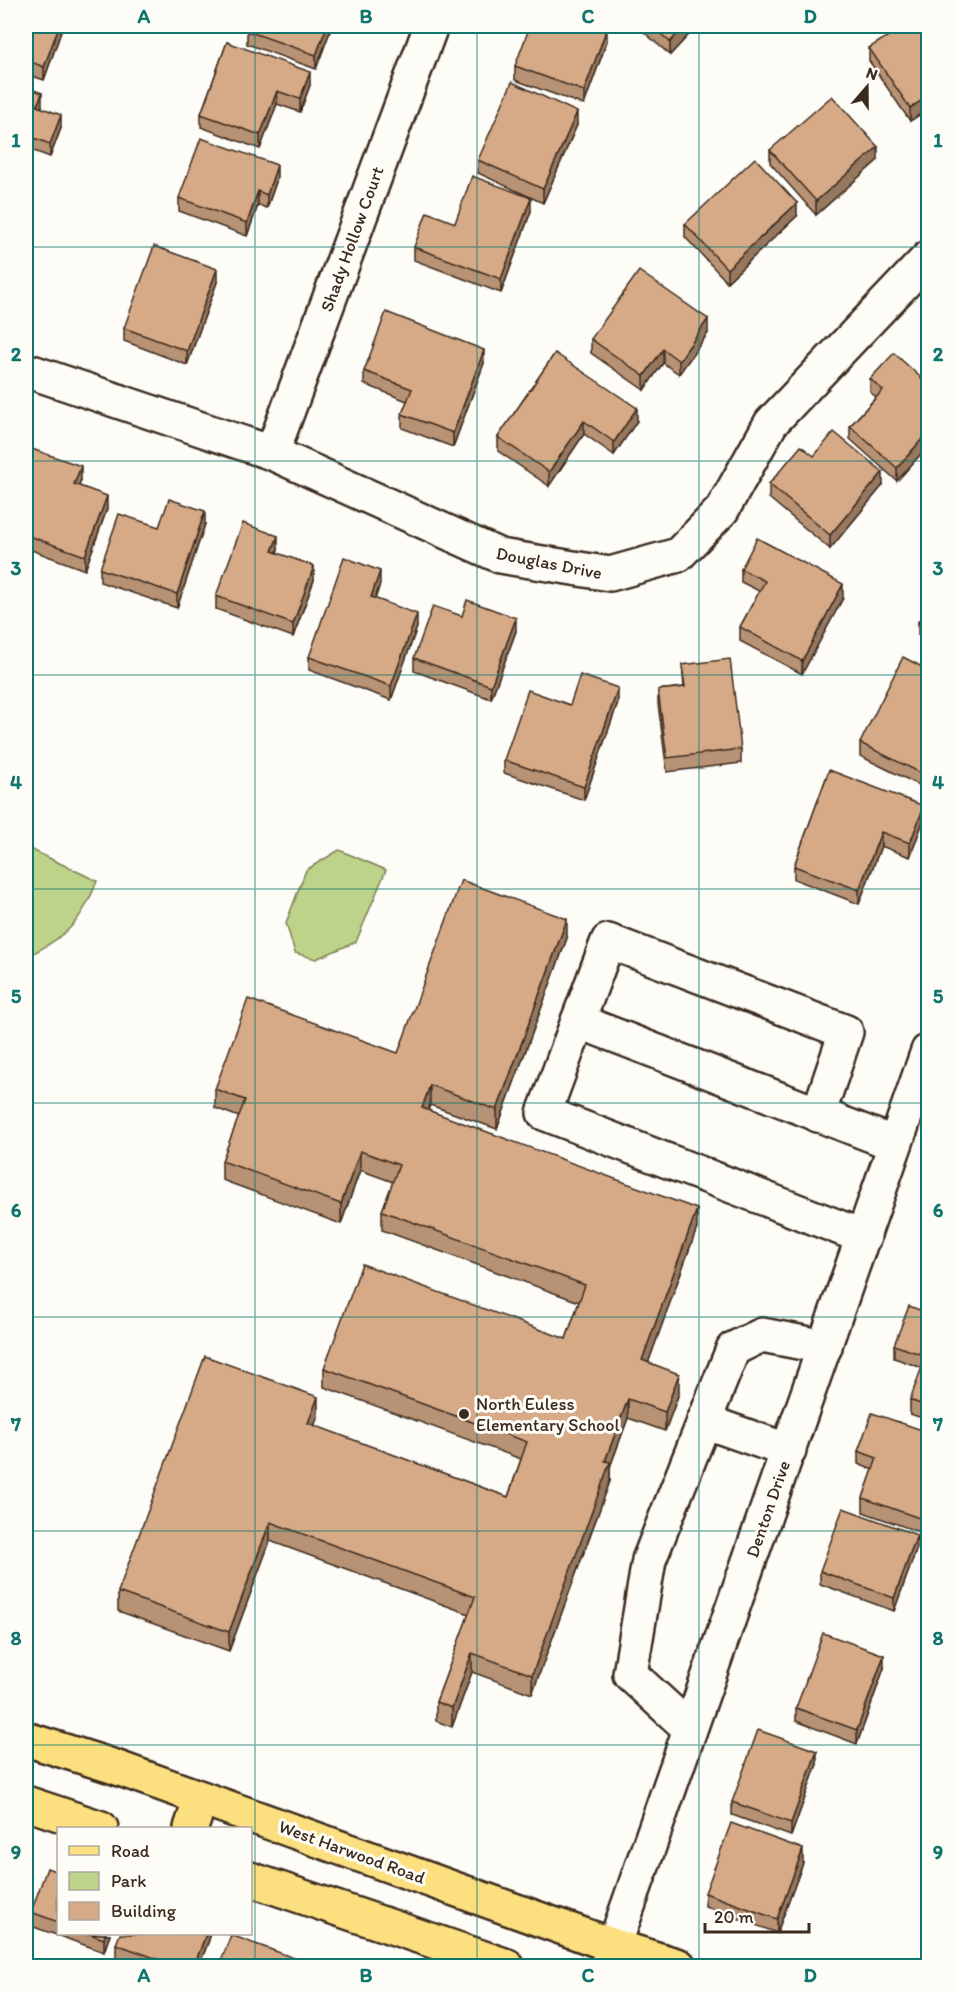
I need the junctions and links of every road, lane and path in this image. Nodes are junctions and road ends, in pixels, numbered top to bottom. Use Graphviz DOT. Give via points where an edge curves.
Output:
graph roads {
  1 [pos="431,26"];
  2 [pos="928,258"];
  3 [pos="26,370"];
  4 [pos="272,453"];
  5 [pos="578,1021"];
  6 [pos="928,1051"];
  7 [pos="818,1114"];
  8 [pos="895,1144"];
  9 [pos="864,1237"];
  10 [pos="825,1347"];
  11 [pos="704,1421"];
  12 [pos="789,1451"];
  13 [pos="690,1729"];
  14 [pos="26,1739"];
  15 [pos="201,1798"];
  16 [pos="26,1803"];
  17 [pos="98,1827"];
  18 [pos="191,1827"];
  19 [pos="252,1880"];
  20 [pos="610,1956"];
  21 [pos="507,1966"];
  22 [pos="679,1966"];
  1 -- 4 [label="street, Shady Hollow Court"];
  2 -- 4 [label="street, Douglas Drive" via="771,423 722,510 678,555 610,574 500,556"];
  3 -- 4 [label="street, Douglas Drive"];
  5 -- 7 [label="street"];
  5 -- 7 [label="street" via="608,941 846,1032"];
  5 -- 9 [label="street" via="544,1113"];
  6 -- 8 [label="street, Denton Drive"];
  7 -- 8 [label="street"];
  8 -- 9 [label="street, Denton Drive"];
  9 -- 10 [label="street, Denton Drive"];
  10 -- 11 [label="street" via="762,1335 733,1349"];
  10 -- 12 [label="street, Denton Drive"];
  11 -- 12 [label="street"];
  11 -- 13 [label="street" via="649,1560 630,1674"];
  12 -- 13 [label="street, Denton Drive"];
  13 -- 20 [label="street, Denton Drive"];
  14 -- 15 [label="main road, West Harwood Road"];
  15 -- 18 [label="main road"];
  15 -- 20 [label="main road, West Harwood Road"];
  16 -- 17 [label="main road"];
  19 -- 21 [label="main road"];
  20 -- 22 [label="main road, West Harwood Road"];
}
